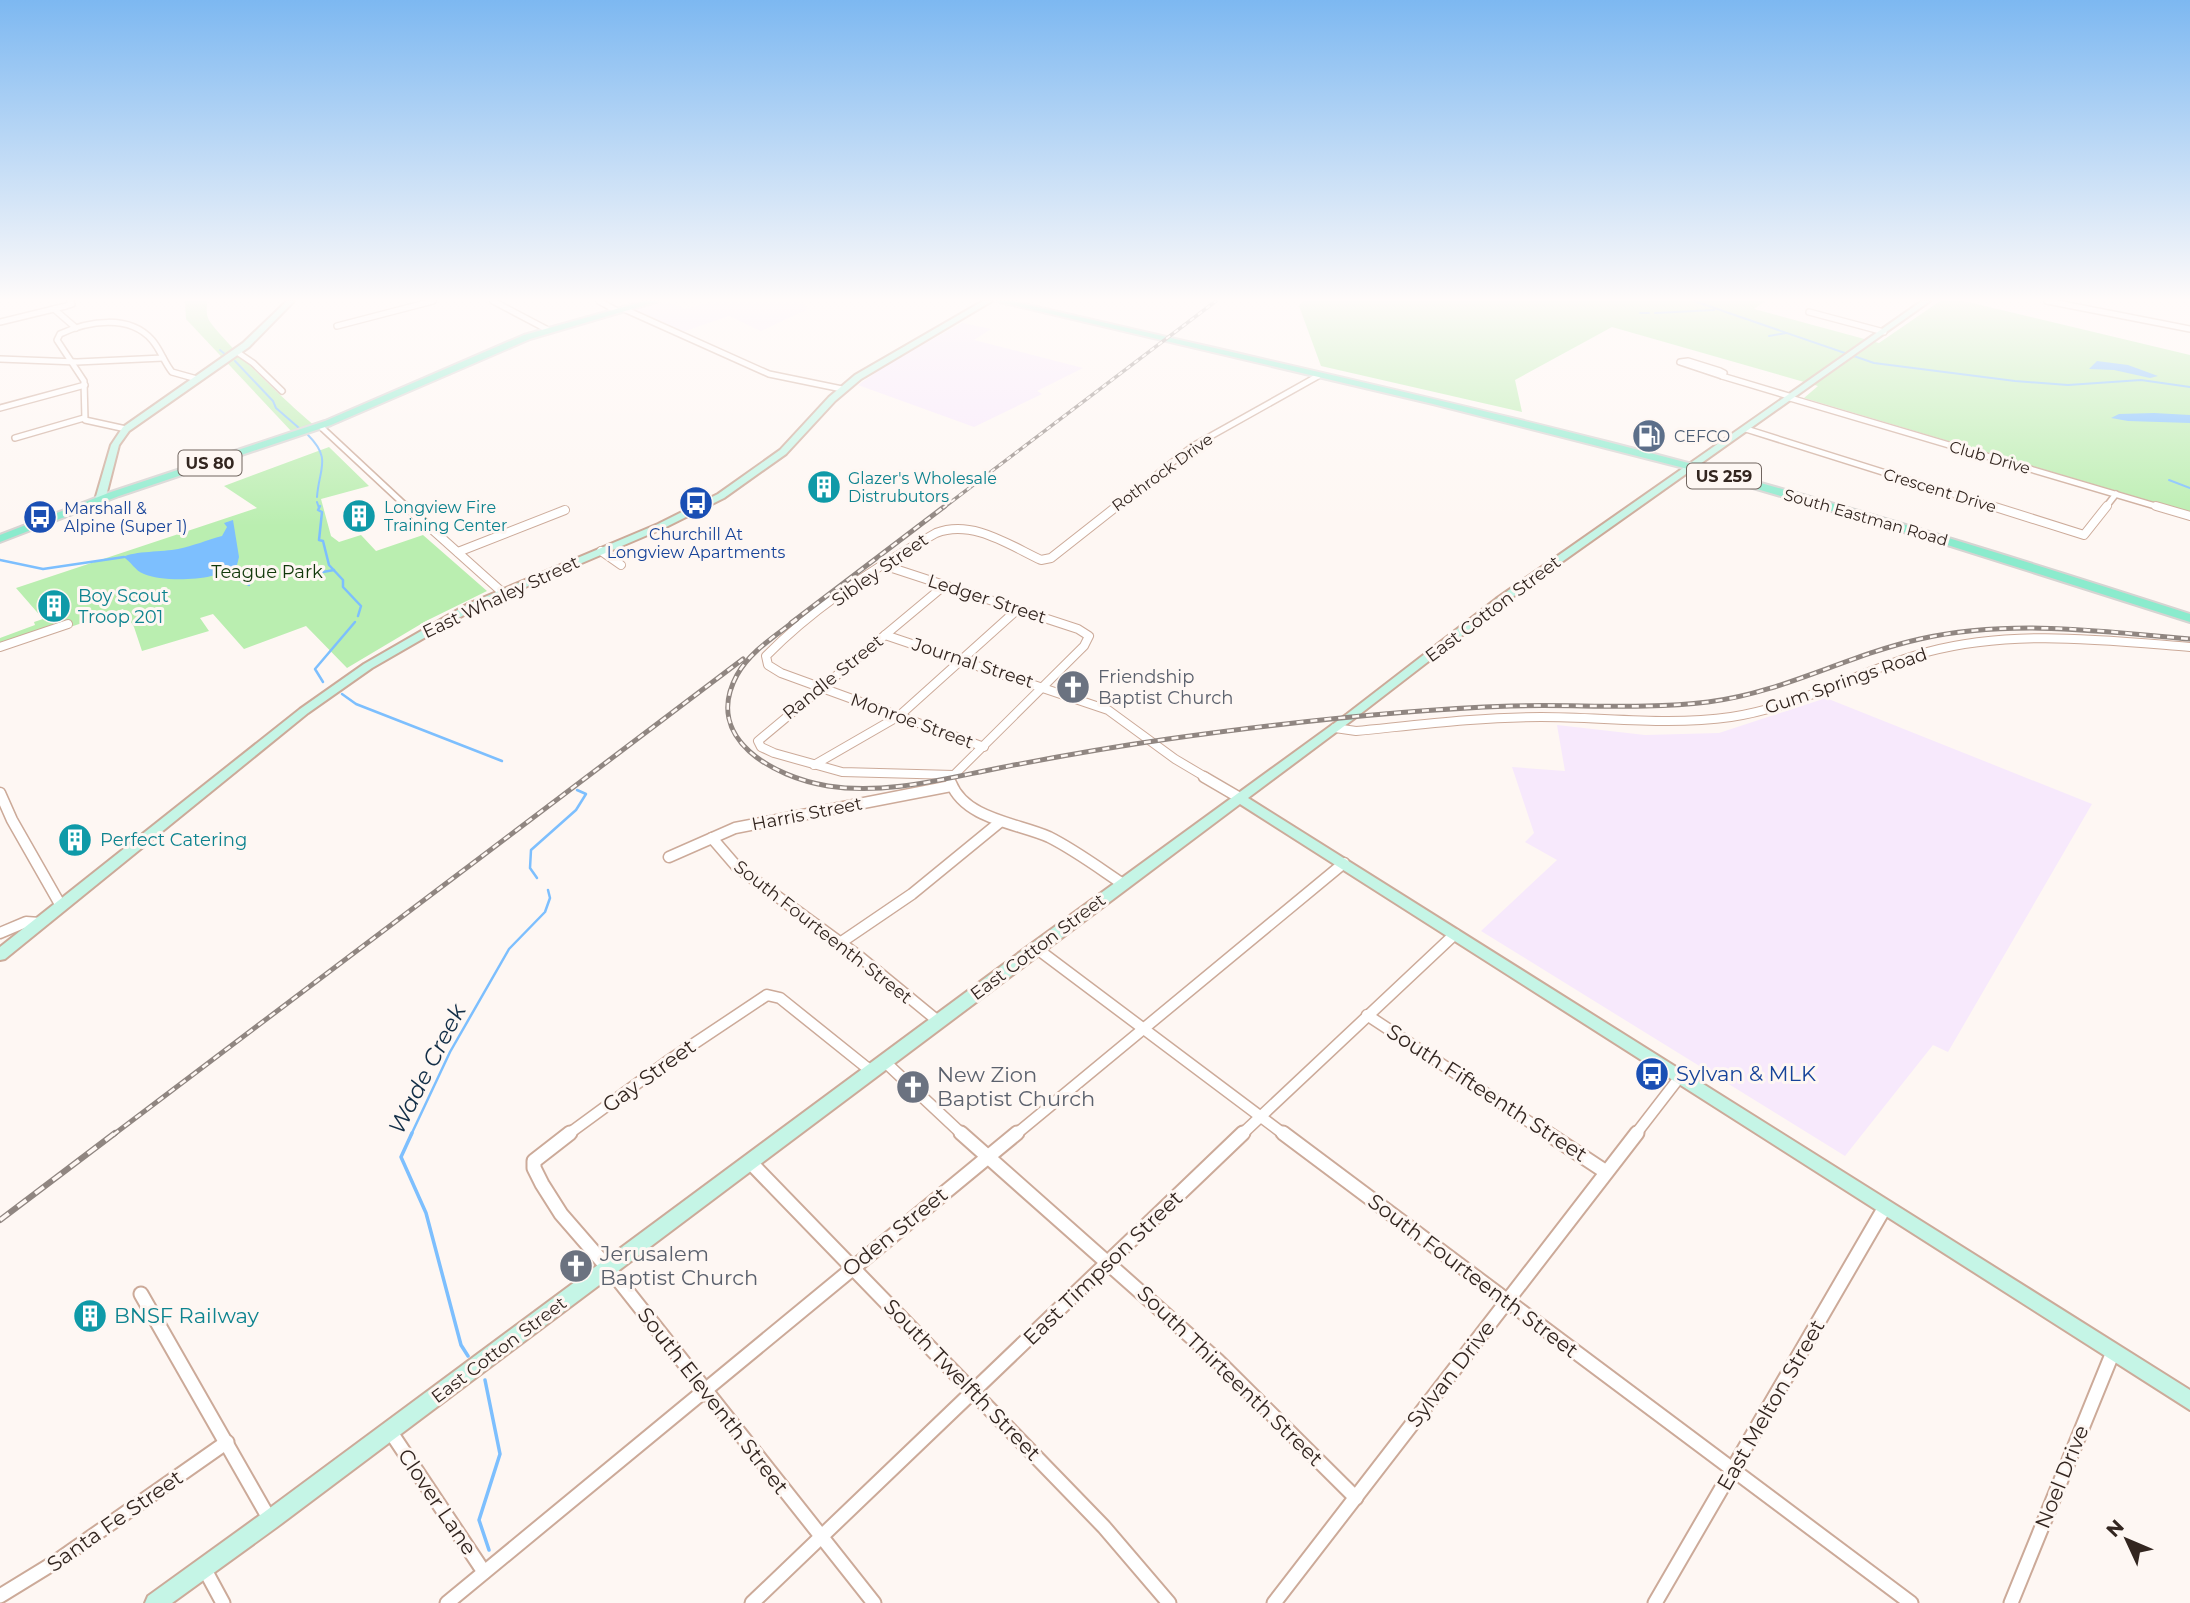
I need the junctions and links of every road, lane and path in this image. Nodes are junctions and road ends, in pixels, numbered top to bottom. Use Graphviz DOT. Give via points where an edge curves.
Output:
graph roads {
  1 [pos="82,376"];
  2 [pos="180,376"];
  3 [pos="202,376"];
  4 [pos="265,376"];
  5 [pos="435,376"];
  6 [pos="778,376"];
  7 [pos="861,376"];
  8 [pos="1318,376"];
  9 [pos="1722,376"];
  10 [pos="1821,376"];
  11 [pos="197,379"];
  12 [pos="85,385"];
  13 [pos="842,389"];
  14 [pos="282,391"];
  15 [pos="1791,397"];
  16 [pos="0,408"];
  17 [pos="85,418"];
  18 [pos="320,426"];
  19 [pos="126,429"];
  20 [pos="1746,429"];
  21 [pos="15,438"];
  22 [pos="1691,467"];
  23 [pos="2116,494"];
  24 [pos="100,500"];
  25 [pos="565,510"];
  26 [pos="2190,516"];
  27 [pos="0,539"];
  28 [pos="601,551"];
  29 [pos="458,552"];
  30 [pos="1051,558"];
  31 [pos="621,565"];
  32 [pos="883,565"];
  33 [pos="945,585"];
  34 [pos="502,592"];
  35 [pos="1018,610"];
  36 [pos="2190,618"];
  37 [pos="68,624"];
  38 [pos="885,635"];
  39 [pos="0,647"];
  40 [pos="2190,648"];
  41 [pos="962,660"];
  42 [pos="765,661"];
  43 [pos="821,687"];
  44 [pos="1044,687"];
  45 [pos="899,716"];
  46 [pos="1335,728"];
  47 [pos="759,745"];
  48 [pos="984,747"];
  49 [pos="814,765"];
  50 [pos="954,775"];
  51 [pos="951,786"];
  52 [pos="0,793"];
  53 [pos="1240,799"];
  54 [pos="1000,822"];
  55 [pos="712,838"];
  56 [pos="669,857"];
  57 [pos="1344,863"];
  58 [pos="1123,884"];
  59 [pos="61,906"];
  60 [pos="40,923"];
  61 [pos="0,933"];
  62 [pos="1455,934"];
  63 [pos="840,943"];
  64 [pos="1036,948"];
  65 [pos="0,955"];
  66 [pos="769,995"];
  67 [pos="1367,1015"];
  68 [pos="938,1021"];
  69 [pos="1142,1029"];
  70 [pos="878,1066"];
  71 [pos="1679,1078"];
  72 [pos="1259,1116"];
  73 [pos="987,1157"];
  74 [pos="750,1162"];
  75 [pos="534,1163"];
  76 [pos="1606,1172"];
  77 [pos="1885,1207"];
  78 [pos="1110,1263"];
  79 [pos="853,1266"];
  80 [pos="609,1268"];
  81 [pos="141,1294"];
  82 [pos="1507,1302"];
  83 [pos="2113,1352"];
  84 [pos="703,1391"];
  85 [pos="974,1392"];
  86 [pos="2190,1401"];
  87 [pos="390,1431"];
  88 [pos="227,1442"];
  89 [pos="1735,1468"];
  90 [pos="1356,1497"];
  91 [pos="270,1520"];
  92 [pos="822,1538"];
  93 [pos="204,1568"];
  94 [pos="484,1572"];
  95 [pos="0,1596"];
  96 [pos="155,1603"];
  97 [pos="223,1603"];
  98 [pos="447,1603"];
  99 [pos="752,1603"];
  100 [pos="874,1603"];
  101 [pos="1169,1603"];
  102 [pos="1274,1603"];
  103 [pos="1655,1603"];
  104 [pos="1911,1603"];
  105 [pos="2011,1603"];
  1 -- 12 [label="street"];
  2 -- 11 [label="street"];
  3 -- 11 [label="street"];
  4 -- 14 [label="street"];
  5 -- 18 [label="main road, US 80"];
  6 -- 13 [label="street"];
  7 -- 13 [label="street, East Whaley Street"];
  8 -- 22 [label="main road, South Eastman Road / US 259"];
  8 -- 30 [label="street, Rothrock Drive" via="1193,446"];
  9 -- 15 [label="street, Club Drive"];
  10 -- 15 [label="street, East Cotton Street"];
  11 -- 19 [label="street"];
  12 -- 16 [label="street"];
  12 -- 17 [label="street"];
  13 -- 28 [label="street, East Whaley Street" via="792,443 750,477 687,514"];
  15 -- 20 [label="street, East Cotton Street"];
  15 -- 23 [label="street, Club Drive"];
  17 -- 19 [label="street"];
  17 -- 21 [label="street"];
  18 -- 24 [label="main road, US 80"];
  18 -- 29 [label="street"];
  19 -- 24 [label="street" via="116,443"];
  20 -- 22 [label="street, East Cotton Street"];
  20 -- 23 [label="street, Crescent Drive" via="2084,536"];
  22 -- 36 [label="main road, South Eastman Road / US 259" via="1955,543"];
  22 -- 46 [label="street, East Cotton Street" via="1507,596"];
  23 -- 26 [label="street, Club Drive"];
  24 -- 27 [label="main road, US 80"];
  25 -- 29 [label="street"];
  28 -- 31 [label="street"];
  28 -- 34 [label="street, East Whaley Street"];
  29 -- 34 [label="street"];
  30 -- 32 [label="street, Sibley Street" via="1041,560 954,527 930,535"];
  32 -- 33 [label="street, Ledger Street"];
  32 -- 42 [label="street, Sibley Street" via="772,649"];
  33 -- 35 [label="street, Ledger Street"];
  33 -- 38 [label="street, Randle Street"];
  34 -- 59 [label="street, East Whaley Street" via="423,631 328,693"];
  35 -- 41 [label="street"];
  35 -- 44 [label="street, Ledger Street" via="1088,636 1084,646"];
  37 -- 39 [label="street"];
  38 -- 41 [label="street, Journal Street"];
  38 -- 43 [label="street, Randle Street"];
  40 -- 46 [label="street, Gum Springs Road" via="2066,639 1966,644 1905,658 1771,709 1698,720 1526,717 1356,731"];
  41 -- 44 [label="street, Journal Street"];
  41 -- 45 [label="street"];
  42 -- 43 [label="street, Monroe Street" via="774,670"];
  43 -- 45 [label="street, Monroe Street"];
  43 -- 47 [label="street, Randle Street" via="761,737"];
  44 -- 48 [label="street"];
  44 -- 53 [label="street, Journal Street" via="1115,713 1175,759"];
  45 -- 48 [label="street, Monroe Street"];
  45 -- 49 [label="street"];
  46 -- 53 [label="street, East Cotton Street"];
  47 -- 49 [label="street"];
  48 -- 50 [label="street"];
  49 -- 50 [label="street" via="862,774"];
  50 -- 51 [label="street"];
  51 -- 54 [label="street"];
  51 -- 55 [label="street, Harris Street" via="746,826"];
  52 -- 59 [label="street"];
  53 -- 57 [label="street"];
  53 -- 58 [label="street, East Cotton Street"];
  54 -- 58 [label="street" via="1047,837"];
  54 -- 63 [label="street" via="912,894"];
  55 -- 56 [label="street, Harris Street"];
  55 -- 63 [label="street, South Fourteenth Street" via="737,867"];
  57 -- 62 [label="street"];
  57 -- 69 [label="street, Oden Street"];
  58 -- 64 [label="street, East Cotton Street"];
  59 -- 60 [label="street, East Whaley Street"];
  60 -- 61 [label="street" via="26,922"];
  60 -- 65 [label="street, East Whaley Street"];
  62 -- 67 [label="street, East Timpson Street"];
  62 -- 71 [label="street"];
  63 -- 68 [label="street, South Fourteenth Street"];
  64 -- 68 [label="street, East Cotton Street"];
  64 -- 69 [label="street, South Fourteenth Street"];
  66 -- 70 [label="street, South Thirteenth Street"];
  66 -- 75 [label="street, Gay Street" via="668,1061"];
  67 -- 72 [label="street, East Timpson Street"];
  67 -- 76 [label="street, South Fifteenth Street"];
  68 -- 70 [label="street, East Cotton Street"];
  69 -- 72 [label="street, South Fourteenth Street"];
  69 -- 73 [label="street, Oden Street"];
  70 -- 73 [label="street, South Thirteenth Street"];
  70 -- 74 [label="street, East Cotton Street"];
  71 -- 76 [label="street, Sylvan Drive"];
  71 -- 77 [label="street"];
  72 -- 78 [label="street, East Timpson Street"];
  72 -- 82 [label="street, South Fourteenth Street"];
  73 -- 78 [label="street, South Thirteenth Street"];
  73 -- 79 [label="street, Oden Street"];
  74 -- 79 [label="street, South Twelfth Street"];
  74 -- 80 [label="street, East Cotton Street"];
  75 -- 80 [label="street, South Eleventh Street" via="561,1212"];
  76 -- 82 [label="street, Sylvan Drive"];
  77 -- 83 [label="street"];
  77 -- 89 [label="street, East Melton Street"];
  78 -- 85 [label="street, East Timpson Street"];
  78 -- 90 [label="street, South Thirteenth Street" via="1230,1371"];
  79 -- 84 [label="street, Oden Street"];
  79 -- 85 [label="street, South Twelfth Street"];
  80 -- 84 [label="street, South Eleventh Street"];
  80 -- 87 [label="street, East Cotton Street"];
  81 -- 88 [label="street"];
  82 -- 89 [label="street, South Fourteenth Street"];
  82 -- 90 [label="street, Sylvan Drive"];
  83 -- 86 [label="street"];
  83 -- 105 [label="street, Noel Drive"];
  84 -- 92 [label="street, South Eleventh Street"];
  84 -- 94 [label="street, Oden Street"];
  85 -- 92 [label="street, East Timpson Street"];
  85 -- 101 [label="street, South Twelfth Street" via="1104,1527"];
  87 -- 91 [label="street, East Cotton Street"];
  87 -- 94 [label="street, Clover Lane"];
  88 -- 91 [label="street"];
  88 -- 95 [label="street, Santa Fe Street"];
  89 -- 103 [label="street, East Melton Street"];
  89 -- 104 [label="street, South Fourteenth Street"];
  90 -- 102 [label="street, Sylvan Drive"];
  91 -- 93 [label="street, East Cotton Street"];
  92 -- 99 [label="street, East Timpson Street"];
  92 -- 100 [label="street, South Eleventh Street"];
  93 -- 96 [label="street, East Cotton Street"];
  93 -- 97 [label="street"];
  94 -- 98 [label="street, Oden Street"];
}
